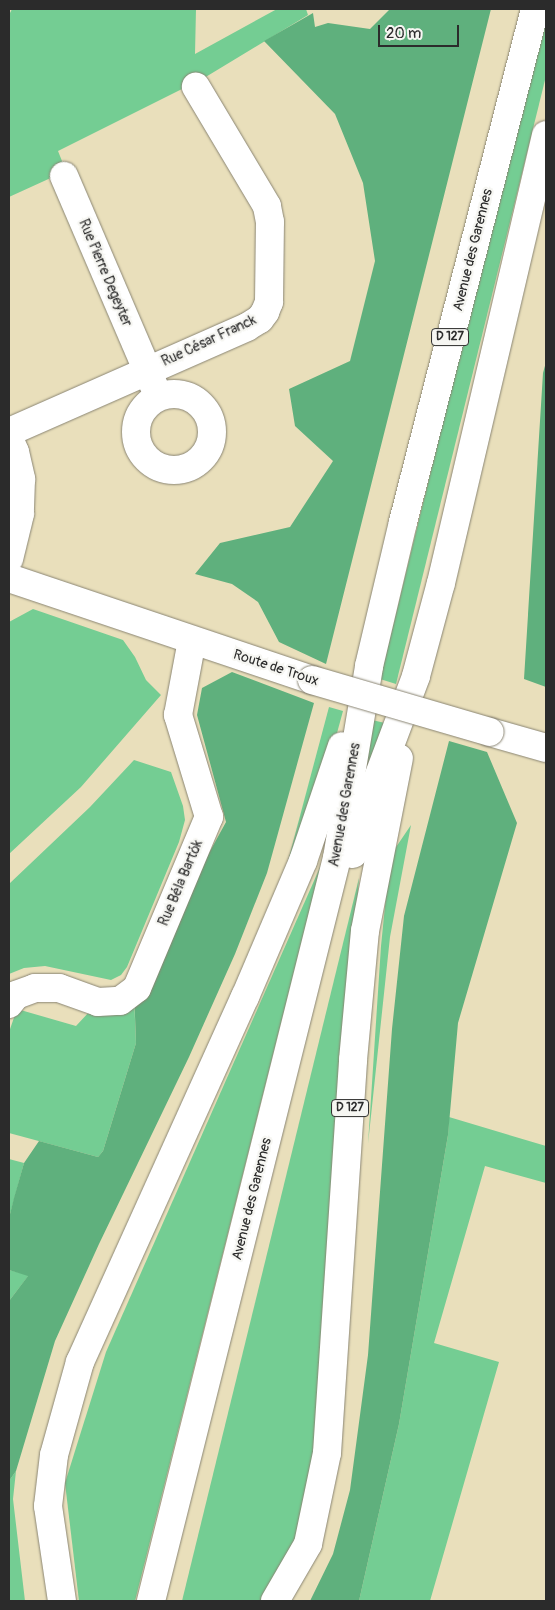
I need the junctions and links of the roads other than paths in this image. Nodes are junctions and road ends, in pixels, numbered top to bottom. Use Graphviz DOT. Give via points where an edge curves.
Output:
graph roads {
  1 [pos="535,9"];
  2 [pos="196,87"];
  3 [pos="546,135"];
  4 [pos="64,176"];
  5 [pos="147,369"];
  6 [pos="158,396"];
  7 [pos="9,432"];
  8 [pos="9,438"];
  9 [pos="9,559"];
  10 [pos="9,578"];
  11 [pos="192,640"];
  12 [pos="369,666"];
  13 [pos="416,676"];
  14 [pos="546,748"];
  15 [pos="9,1004"];
  16 [pos="62,1601"];
  17 [pos="151,1601"];
  18 [pos="170,1601"];
  19 [pos="275,1601"];
  1 -- 12 [label="main road, Avenue des Garennes / D 127"];
  2 -- 5 [label="main road, Rue César Franck" via="267,206 270,222 269,302 260,319 247,327"];
  3 -- 13 [label="main road, Avenue des Garennes / D 127"];
  4 -- 5 [label="main road, Rue Pierre Degeyter"];
  5 -- 6 [label="main road, Rue Pierre Degeyter"];
  5 -- 7 [label="main road, Rue César Franck"];
  8 -- 9 [label="main road" via="16,452 21,479 20,514"];
  10 -- 11 [label="main road, Route de Troux"];
  11 -- 14 [label="main road, Route de Troux, bridge" via="312,680"];
  11 -- 15 [label="main road, Rue Béla Bartók" via="178,716 209,817 137,988 120,1001 98,1002 59,988 34,988 16,996"];
  12 -- 16 [label="main road, D 127" via="303,861 80,1362 54,1455 48,1506"];
  12 -- 17 [label="main road, Avenue des Garennes / D 127" via="336,858"];
  13 -- 18 [label="main road, Avenue des Garennes / D 127" via="359,828 212,1440"];
  13 -- 19 [label="main road, D 127" via="365,931 353,1060 327,1453 308,1544"];
}
